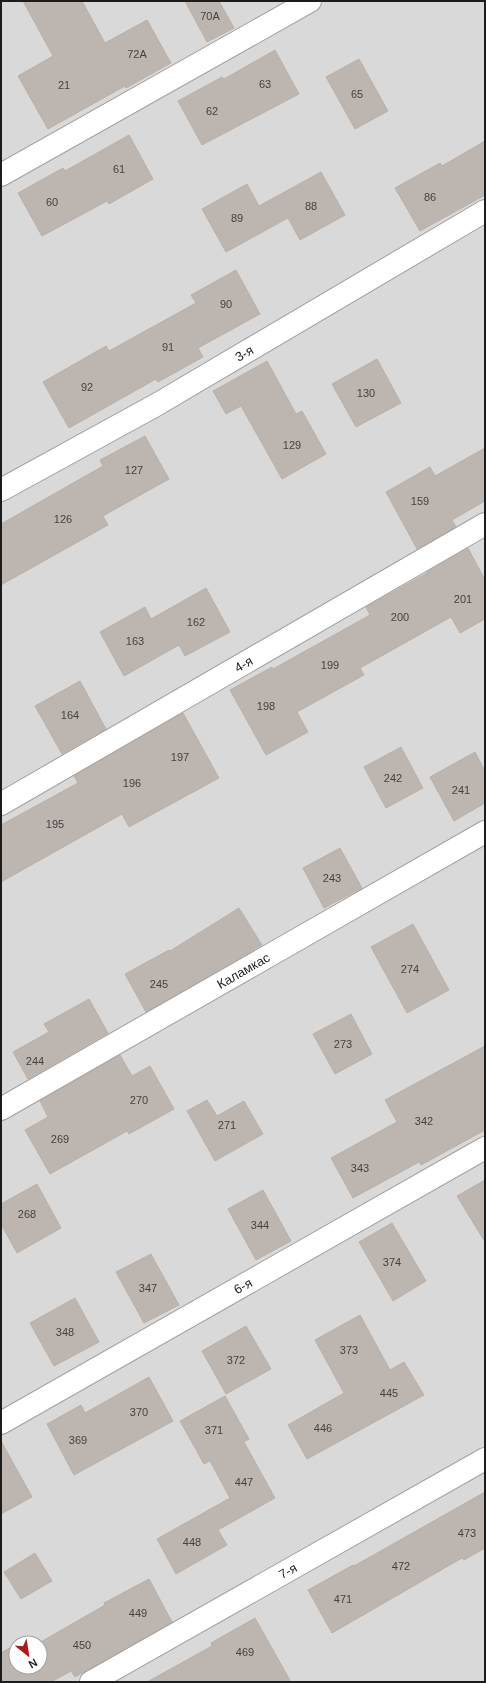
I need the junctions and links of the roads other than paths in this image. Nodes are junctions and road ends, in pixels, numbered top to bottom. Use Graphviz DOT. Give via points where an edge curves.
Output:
graph roads {
  1 [pos="310,1"];
  2 [pos="1,175"];
  3 [pos="485,211"];
  4 [pos="1,490"];
  5 [pos="485,524"];
  6 [pos="1,804"];
  7 [pos="485,832"];
  8 [pos="1,1109"];
  9 [pos="485,1148"];
  10 [pos="1,1423"];
  11 [pos="485,1459"];
  12 [pos="90,1682"];
  1 -- 2 [label="street"];
  3 -- 4 [label="street, 3-я" via="156,405"];
  5 -- 6 [label="street, 4-я"];
  7 -- 8 [label="street, Каламкас"];
  9 -- 10 [label="street, 6-я"];
  11 -- 12 [label="street, 7-я"];
}
